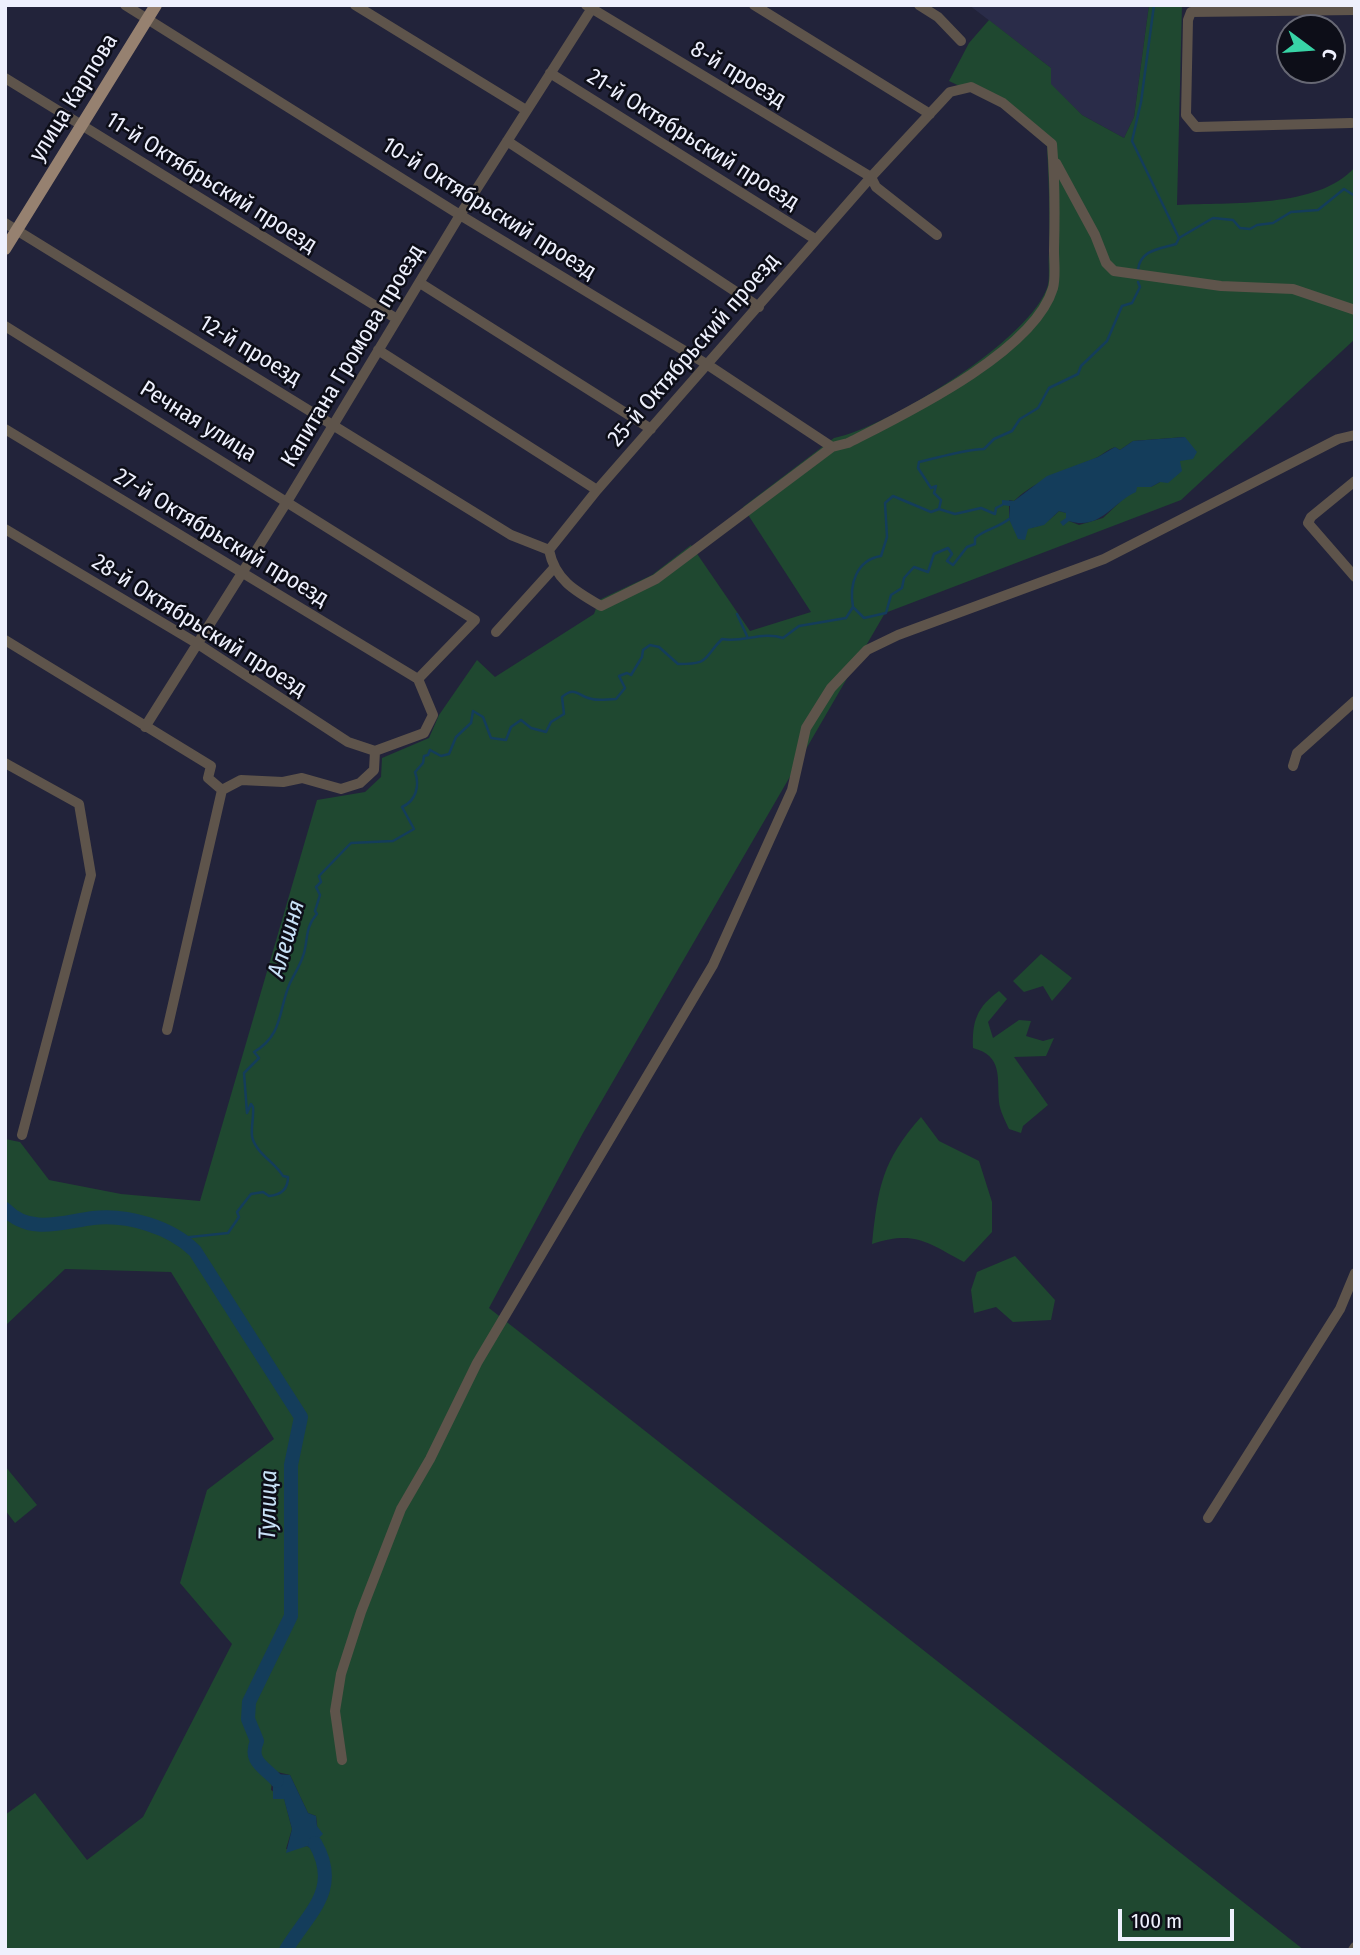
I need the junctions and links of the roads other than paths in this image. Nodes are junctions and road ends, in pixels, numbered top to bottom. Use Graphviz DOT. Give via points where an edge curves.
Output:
graph roads {
  1 [pos="125,5"];
  2 [pos="156,5"];
  3 [pos="355,5"];
  4 [pos="754,5"];
  5 [pos="919,5"];
  6 [pos="591,7"];
  7 [pos="1189,8"];
  8 [pos="1355,10"];
  9 [pos="147,19"];
  10 [pos="961,40"];
  11 [pos="550,73"];
  12 [pos="5,78"];
  13 [pos="526,110"];
  14 [pos="930,114"];
  15 [pos="1351,123"];
  16 [pos="82,127"];
  17 [pos="507,141"];
  18 [pos="1054,159"];
  19 [pos="871,177"];
  20 [pos="460,215"];
  21 [pos="11,227"];
  22 [pos="937,235"];
  23 [pos="815,239"];
  24 [pos="5,249"];
  25 [pos="420,283"];
  26 [pos="759,307"];
  27 [pos="1355,310"];
  28 [pos="397,319"];
  29 [pos="5,326"];
  30 [pos="378,350"];
  31 [pos="708,365"];
  32 [pos="334,424"];
  33 [pos="5,429"];
  34 [pos="651,429"];
  35 [pos="1355,435"];
  36 [pos="832,447"];
  37 [pos="1355,481"];
  38 [pos="597,490"];
  39 [pos="288,500"];
  40 [pos="5,529"];
  41 [pos="549,550"];
  42 [pos="552,569"];
  43 [pos="243,573"];
  44 [pos="1355,578"];
  45 [pos="496,632"];
  46 [pos="5,640"];
  47 [pos="198,644"];
  48 [pos="418,679"];
  49 [pos="1355,701"];
  50 [pos="145,727"];
  51 [pos="375,751"];
  52 [pos="5,763"];
  53 [pos="1293,766"];
  54 [pos="222,790"];
  55 [pos="167,1030"];
  56 [pos="22,1135"];
  57 [pos="1355,1273"];
  58 [pos="1208,1518"];
  59 [pos="342,1760"];
  1 -- 9 [label="street, 10-й Октябрьский проезд"];
  2 -- 9 [label="main road, улица Карпова"];
  3 -- 13 [label="street"];
  4 -- 14 [label="street"];
  5 -- 10 [label="street"];
  6 -- 11 [label="street, Капитана Громова проезд"];
  6 -- 19 [label="street, 8-й проезд"];
  7 -- 8 [label="street"];
  7 -- 15 [label="street" via="1186,116 1196,128"];
  9 -- 16 [label="main road, улица Карпова"];
  9 -- 20 [label="street, 10-й Октябрьский проезд"];
  11 -- 13 [label="street, Капитана Громова проезд"];
  11 -- 23 [label="street, 21-й Октябрьский проезд"];
  12 -- 16 [label="street, 11-й Октябрьский проезд"];
  13 -- 17 [label="street, Капитана Громова проезд"];
  14 -- 18 [label="street, 25-й Октябрьский проезд" via="950,92 971,87 1003,103 1052,144"];
  14 -- 19 [label="street, 25-й Октябрьский проезд"];
  16 -- 21 [label="main road, улица Карпова"];
  16 -- 28 [label="street, 11-й Октябрьский проезд"];
  17 -- 20 [label="street, Капитана Громова проезд"];
  17 -- 26 [label="street"];
  18 -- 27 [label="street" via="1114,271 1221,286 1293,289"];
  18 -- 36 [label="street" via="1053,287 1039,314 1004,349 940,396"];
  19 -- 22 [label="street" via="876,187"];
  19 -- 23 [label="street, 25-й Октябрьский проезд"];
  20 -- 25 [label="street, Капитана Громова проезд"];
  20 -- 31 [label="street, 10-й Октябрьский проезд"];
  21 -- 24 [label="main road, улица Карпова"];
  21 -- 32 [label="street, 12-й проезд"];
  23 -- 26 [label="street, 25-й Октябрьский проезд"];
  25 -- 28 [label="street, Капитана Громова проезд"];
  25 -- 34 [label="street"];
  26 -- 31 [label="street, 25-й Октябрьский проезд"];
  28 -- 30 [label="street, Капитана Громова проезд"];
  29 -- 39 [label="street, Речная улица"];
  30 -- 32 [label="street, Капитана Громова проезд"];
  30 -- 38 [label="street"];
  31 -- 34 [label="street, 25-й Октябрьский проезд"];
  31 -- 36 [label="street, 10-й Октябрьский проезд"];
  32 -- 39 [label="street, Капитана Громова проезд"];
  32 -- 41 [label="street, 12-й проезд" via="511,535"];
  33 -- 43 [label="street, 27-й Октябрьский проезд"];
  34 -- 38 [label="street, 25-й Октябрьский проезд"];
  35 -- 59 [label="street" via="1338,439 1104,559 898,635 867,650 831,688 806,728 792,790 713,965 477,1363 401,1509 341,1674 335,1711"];
  36 -- 42 [label="street" via="656,579 601,606 573,590"];
  37 -- 44 [label="street" via="1308,523"];
  38 -- 41 [label="street, 25-й Октябрьский проезд"];
  39 -- 43 [label="street, Капитана Громова проезд"];
  39 -- 48 [label="street, Речная улица" via="475,620"];
  40 -- 47 [label="street, 28-й Октябрьский проезд"];
  41 -- 42 [label="street"];
  42 -- 45 [label="street"];
  43 -- 47 [label="street, Капитана Громова проезд"];
  43 -- 48 [label="street, 27-й Октябрьский проезд"];
  46 -- 50 [label="street"];
  47 -- 50 [label="street, Капитана Громова проезд"];
  47 -- 51 [label="street, 28-й Октябрьский проезд" via="348,742"];
  48 -- 51 [label="street" via="433,715 424,733"];
  49 -- 53 [label="street" via="1297,753"];
  50 -- 54 [label="street" via="211,766 208,778"];
  51 -- 54 [label="street" via="374,770 360,783 341,789 302,778 241,780"];
  52 -- 56 [label="street" via="79,804 91,875"];
  54 -- 55 [label="street"];
  57 -- 58 [label="street" via="1340,1309"];
}
